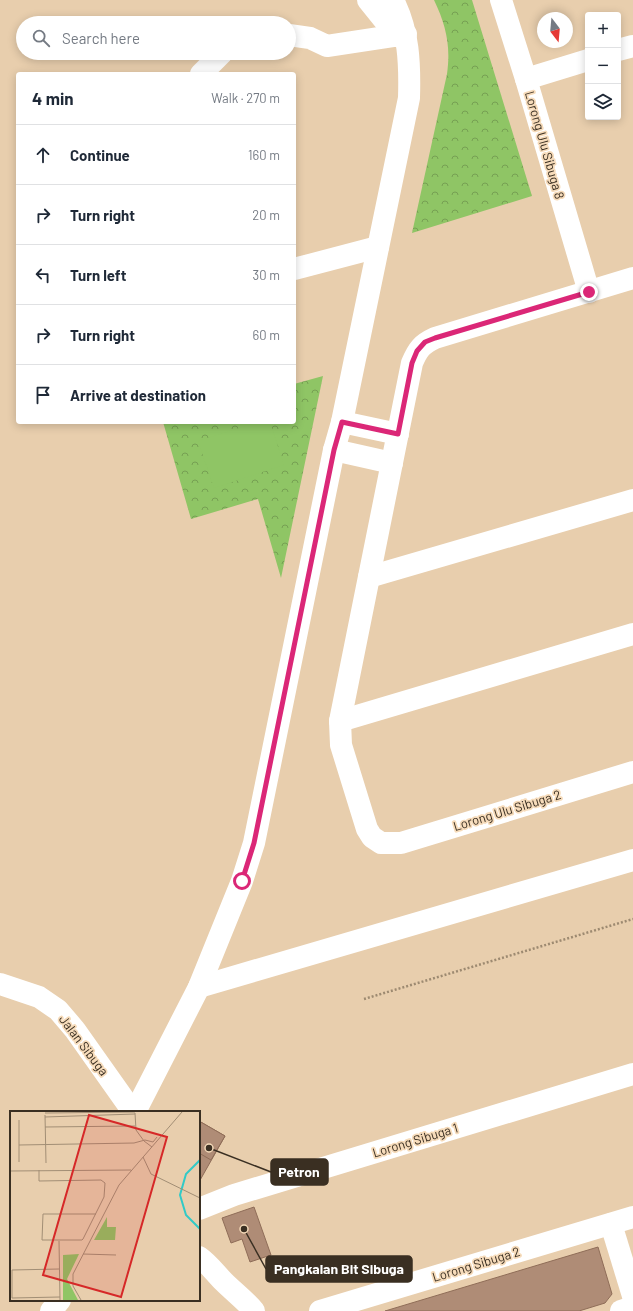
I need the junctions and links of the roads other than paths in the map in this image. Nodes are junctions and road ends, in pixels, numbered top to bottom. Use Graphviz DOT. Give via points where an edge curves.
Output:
graph roads {
  1 [pos="368,0"];
  2 [pos="393,0"];
  3 [pos="501,0"];
  4 [pos="402,35"];
  5 [pos="296,36"];
  6 [pos="633,46"];
  7 [pos="621,49"];
  8 [pos="215,60"];
  9 [pos="585,61"];
  10 [pos="203,72"];
  11 [pos="526,79"];
  12 [pos="378,247"];
  13 [pos="296,268"];
  14 [pos="633,278"];
  15 [pos="589,292"];
  16 [pos="342,422"];
  17 [pos="398,434"];
  18 [pos="334,450"];
  19 [pos="392,463"];
  20 [pos="633,500"];
  21 [pos="369,577"];
  22 [pos="633,634"];
  23 [pos="340,721"];
  24 [pos="633,772"];
  25 [pos="633,860"];
  26 [pos="0,984"];
  27 [pos="199,987"];
  28 [pos="633,1074"];
  29 [pos="133,1111"];
  30 [pos="135,1111"];
  31 [pos="200,1209"];
  32 [pos="633,1218"];
  33 [pos="611,1224"];
  34 [pos="200,1258"];
  35 [pos="200,1270"];
  36 [pos="224,1282"];
  37 [pos="633,1296"];
  38 [pos="49,1301"];
  39 [pos="59,1301"];
  40 [pos="633,1307"];
  41 [pos="44,1311"];
  42 [pos="51,1311"];
  43 [pos="254,1311"];
  44 [pos="320,1311"];
  45 [pos="621,1311"];
  1 -- 4 [label="street"];
  2 -- 4 [label="street"];
  3 -- 11 [label="street, Lorong Ulu Sibuga 8"];
  4 -- 5 [label="street" via="327,46 310,38"];
  4 -- 12 [label="street" via="410,69 409,98"];
  6 -- 7 [label="street"];
  8 -- 10 [label="street"];
  9 -- 11 [label="street"];
  11 -- 15 [label="street, Lorong Ulu Sibuga 8"];
  12 -- 13 [label="street"];
  12 -- 16 [label="street"];
  14 -- 15 [label="street"];
  15 -- 17 [label="street" via="425,342 417,351 412,363"];
  16 -- 17 [label="street"];
  16 -- 18 [label="street"];
  17 -- 19 [label="street"];
  18 -- 19 [label="street"];
  18 -- 27 [label="street" via="254,843 242,881"];
  19 -- 21 [label="street"];
  20 -- 21 [label="street"];
  21 -- 23 [label="street"];
  22 -- 23 [label="street"];
  23 -- 24 [label="street, Lorong Ulu Sibuga 2" via="341,745 367,828 381,843 401,843"];
  25 -- 27 [label="street"];
  26 -- 29 [label="street, Jalan Sibuga" via="39,997 58,1010"];
  27 -- 30 [label="street"];
  28 -- 31 [label="street, Lorong Sibuga 1" via="234,1195"];
  32 -- 33 [label="street, Lorong Sibuga 2"];
  33 -- 37 [label="street"];
  33 -- 44 [label="street, Lorong Sibuga 2"];
  34 -- 36 [label="street"];
  35 -- 36 [label="street"];
  36 -- 43 [label="street"];
  38 -- 41 [label="street"];
  39 -- 42 [label="street"];
  40 -- 45 [label="street"];
}
